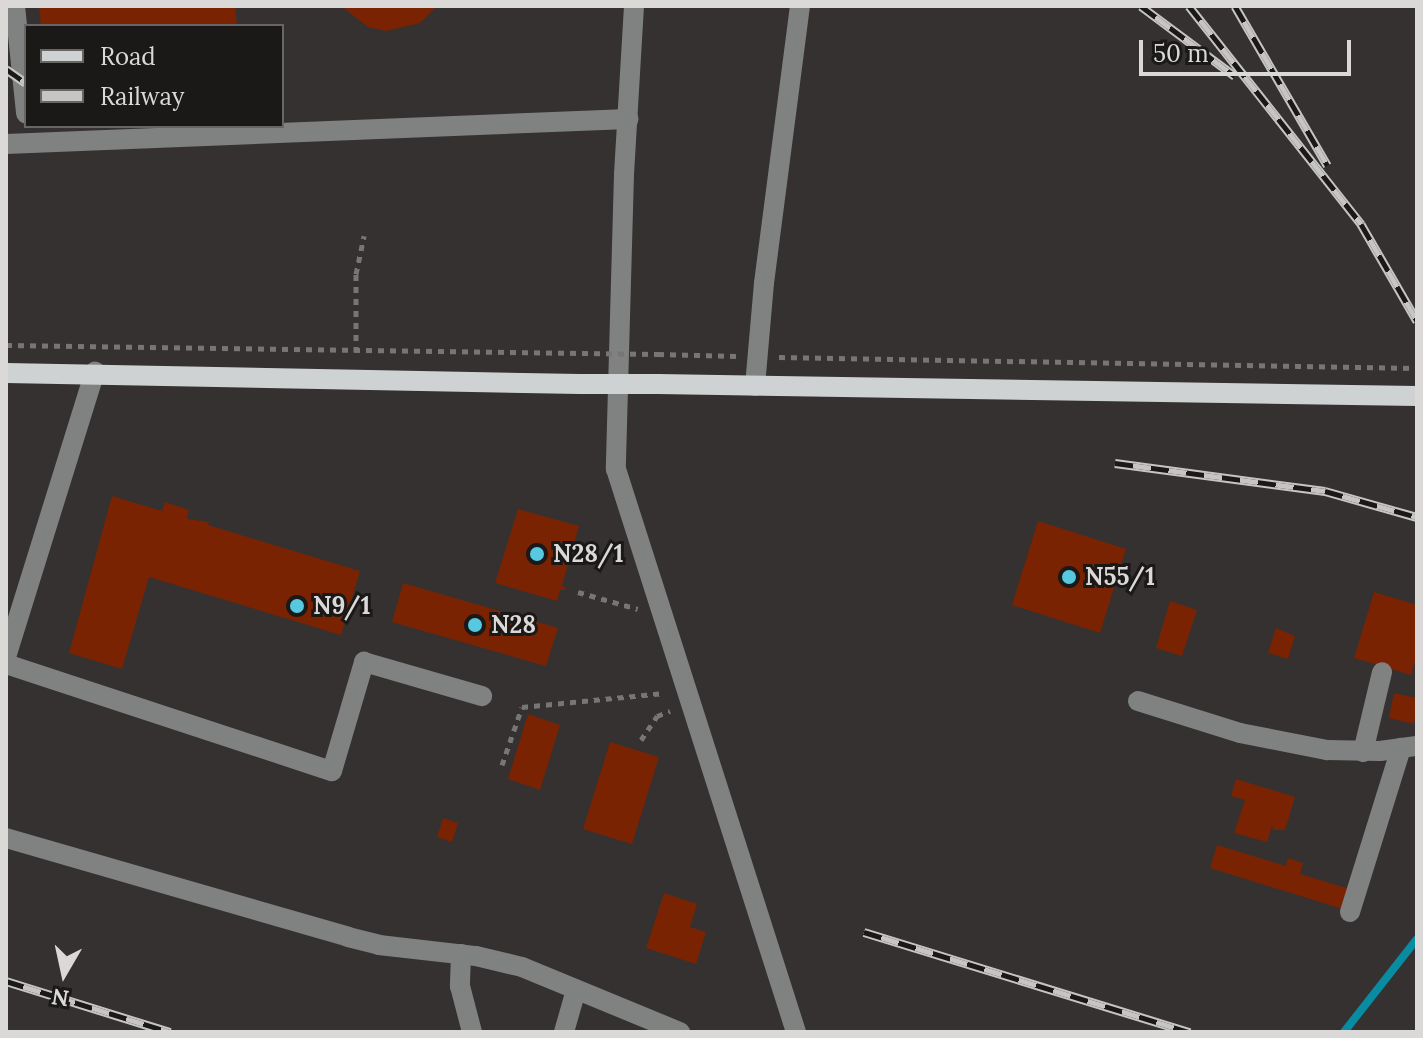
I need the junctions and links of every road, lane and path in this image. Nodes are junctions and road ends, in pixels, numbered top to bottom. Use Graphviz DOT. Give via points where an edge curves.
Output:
graph roads {
  1 [pos="15,6"];
  2 [pos="634,6"];
  3 [pos="800,6"];
  4 [pos="24,94"];
  5 [pos="628,119"];
  6 [pos="268,128"];
  7 [pos="284,128"];
  8 [pos="28,134"];
  9 [pos="6,144"];
  10 [pos="364,236"];
  11 [pos="6,345"];
  12 [pos="356,350"];
  13 [pos="756,356"];
  14 [pos="1417,368"];
  15 [pos="95,372"];
  16 [pos="6,373"];
  17 [pos="356,377"];
  18 [pos="755,386"];
  19 [pos="1417,396"];
  20 [pos="578,592"];
  21 [pos="657,606"];
  22 [pos="6,657"];
  23 [pos="6,664"];
  24 [pos="1382,672"];
  25 [pos="482,696"];
  26 [pos="688,698"];
  27 [pos="1138,701"];
  28 [pos="641,740"];
  29 [pos="1409,747"];
  30 [pos="1363,752"];
  31 [pos="502,765"];
  32 [pos="6,838"];
  33 [pos="1350,912"];
  34 [pos="461,954"];
  35 [pos="576,990"];
  36 [pos="472,1032"];
  37 [pos="564,1032"];
  38 [pos="680,1032"];
  39 [pos="796,1032"];
  1 -- 4 [label="lane"];
  2 -- 5 [label="lane"];
  3 -- 13 [label="lane"];
  5 -- 7 [label="lane"];
  5 -- 21 [label="lane" via="616,469"];
  6 -- 8 [label="lane"];
  8 -- 9 [label="lane"];
  10 -- 12 [label="path" via="356,274"];
  11 -- 12 [label="path"];
  12 -- 13 [label="path, bridge"];
  12 -- 17 [label="path"];
  13 -- 14 [label="path"];
  13 -- 18 [label="lane"];
  15 -- 16 [label="main road"];
  15 -- 17 [label="main road"];
  15 -- 22 [label="lane"];
  17 -- 18 [label="main road, bridge"];
  18 -- 19 [label="main road"];
  20 -- 21 [label="path" via="640,609"];
  21 -- 26 [label="lane"];
  23 -- 25 [label="lane" via="332,771 364,662"];
  24 -- 30 [label="lane"];
  26 -- 28 [label="path" via="657,716"];
  26 -- 31 [label="path" via="522,707"];
  26 -- 39 [label="lane"];
  27 -- 30 [label="lane" via="1240,733"];
  29 -- 30 [label="lane"];
  29 -- 33 [label="lane"];
  32 -- 34 [label="lane" via="379,945"];
  34 -- 35 [label="lane" via="522,967"];
  34 -- 36 [label="lane" via="460,986"];
  35 -- 37 [label="lane"];
  35 -- 38 [label="lane"];
}
